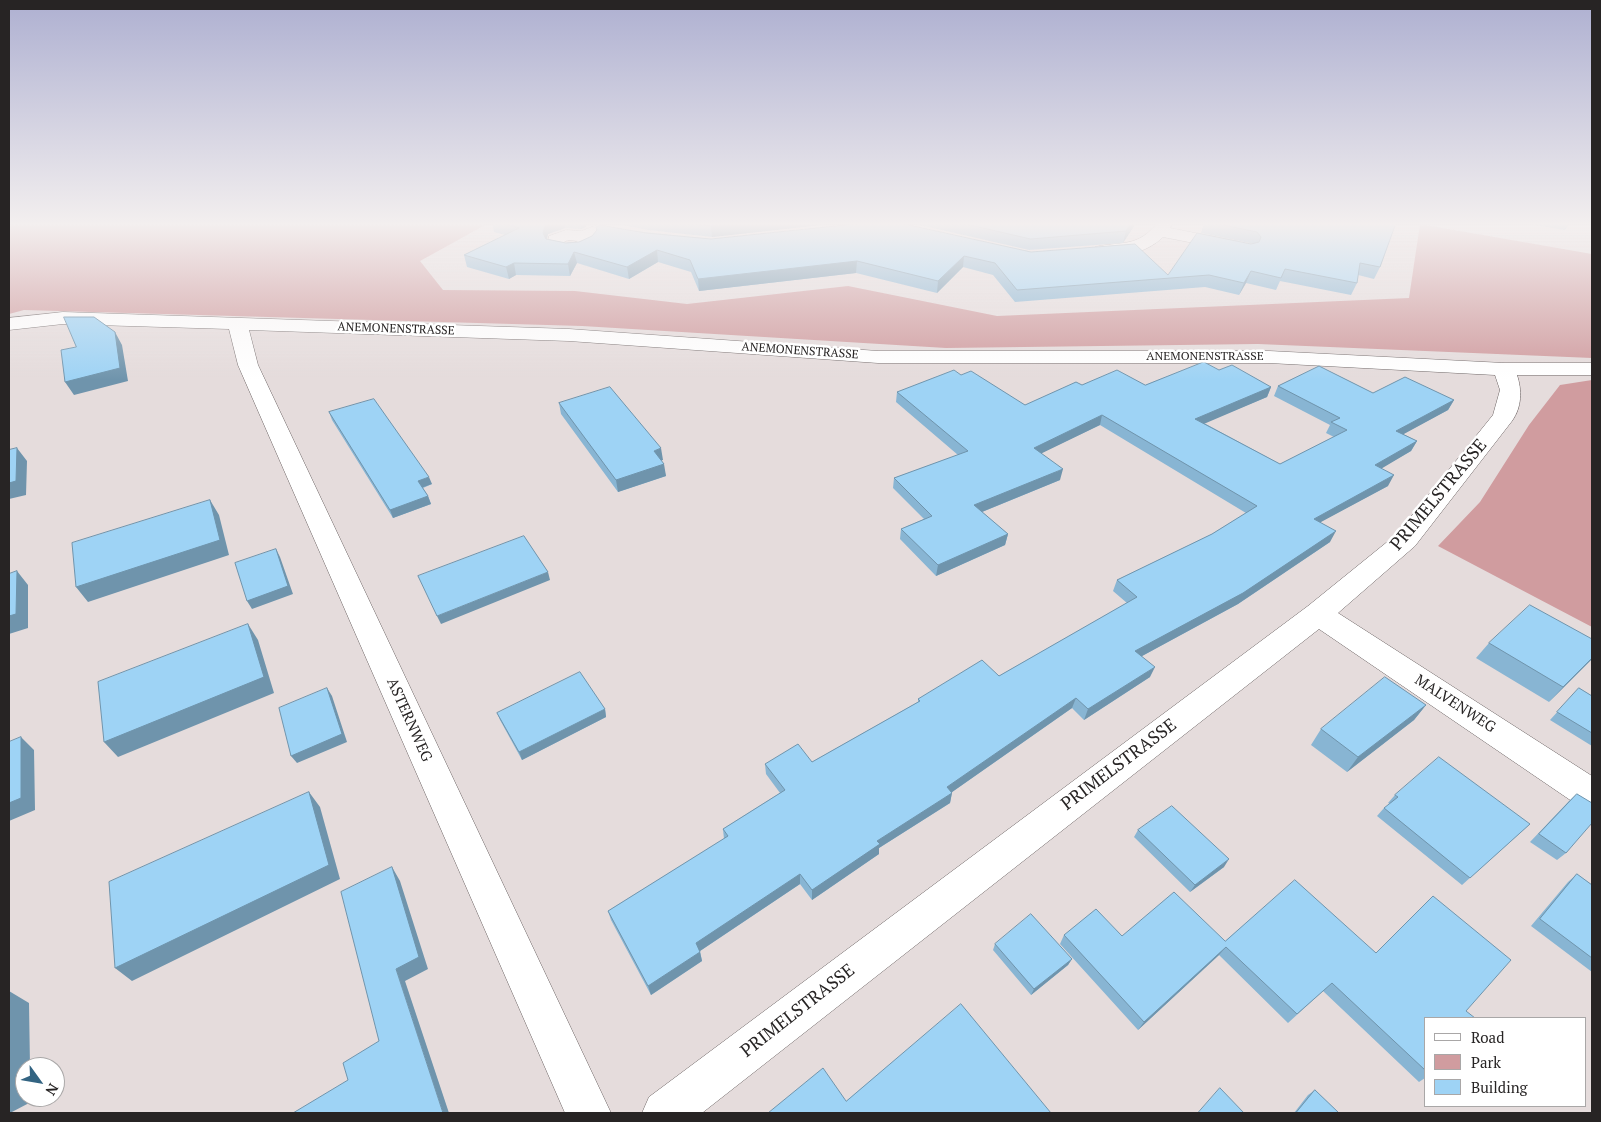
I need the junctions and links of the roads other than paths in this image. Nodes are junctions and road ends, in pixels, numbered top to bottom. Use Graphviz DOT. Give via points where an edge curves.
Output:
graph roads {
  1 [pos="237,323"];
  2 [pos="9,324"];
  3 [pos="1504,369"];
  4 [pos="1592,369"];
  5 [pos="1318,614"];
  6 [pos="1592,795"];
  7 [pos="588,1113"];
  8 [pos="665,1113"];
  1 -- 2 [label="street, ANEMONENSTRASSE" via="63,318"];
  1 -- 3 [label="street, ANEMONENSTRASSE" via="569,335 878,357 1269,357"];
  1 -- 7 [label="street, ASTERNWEG" via="248,366"];
  3 -- 4 [label="street, ANEMONENSTRASSE"];
  3 -- 5 [label="street, PRIMELSTRASSE" via="1511,390 1504,416 1406,540"];
  5 -- 6 [label="street, MALVENWEG"];
  5 -- 8 [label="street, PRIMELSTRASSE"];
}
